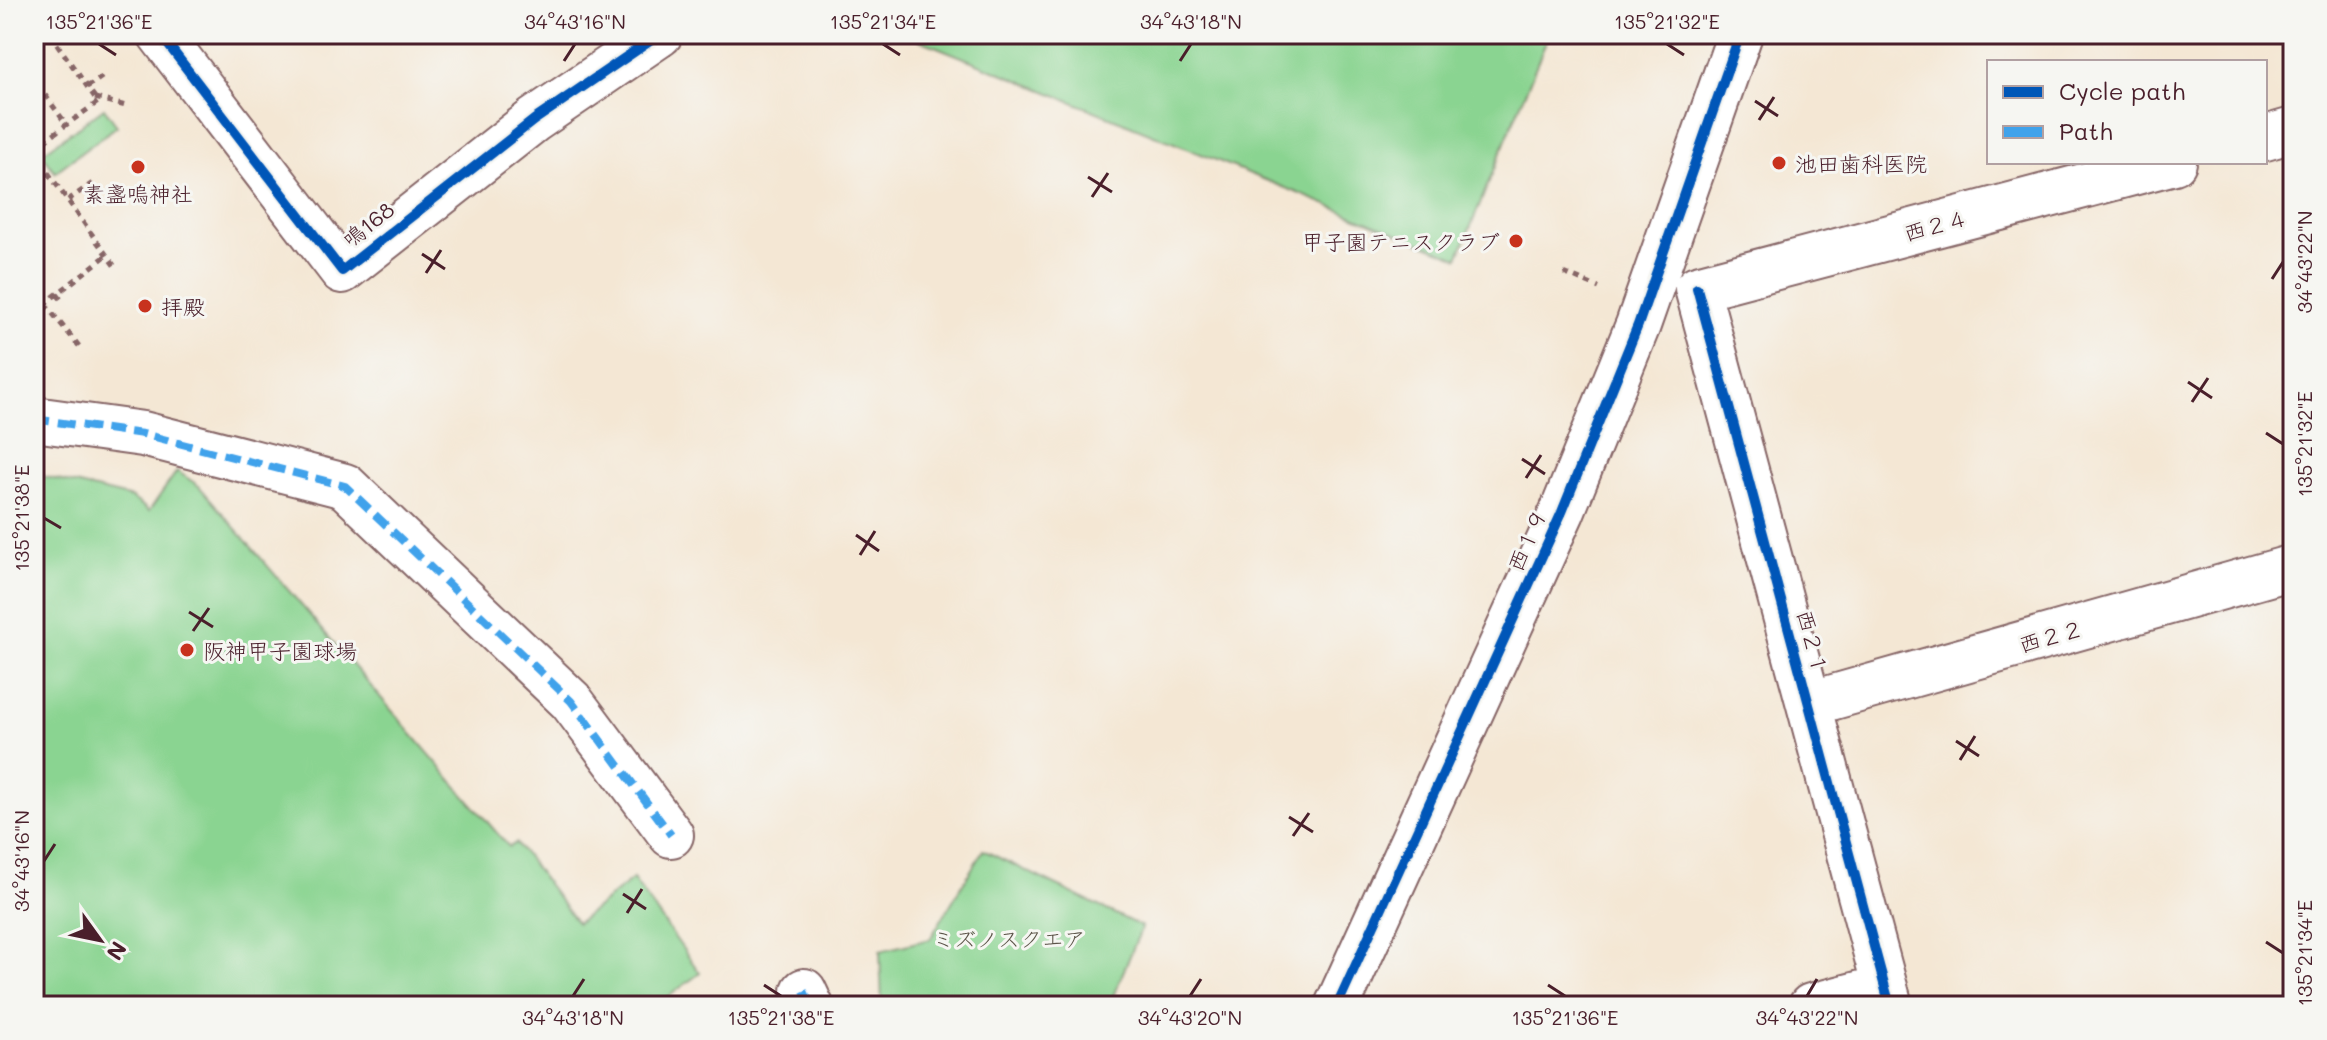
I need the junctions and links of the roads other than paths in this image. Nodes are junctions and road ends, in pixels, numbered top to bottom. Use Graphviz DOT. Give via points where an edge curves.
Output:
graph roads {
  1 [pos="160,34"];
  2 [pos="660,34"];
  3 [pos="1740,34"];
  4 [pos="2293,130"];
  5 [pos="2267,137"];
  6 [pos="2166,164"];
  7 [pos="1660,258"];
  8 [pos="1697,288"];
  9 [pos="34,419"];
  10 [pos="2293,567"];
  11 [pos="1809,704"];
  12 [pos="671,835"];
  13 [pos="1888,996"];
  14 [pos="1337,1006"];
  15 [pos="1811,1006"];
  1 -- 2 [label="street, 鳴168" via="342,271 534,120"];
  3 -- 7 [label="street, 西１９"];
  4 -- 5 [label="street"];
  6 -- 8 [label="street, 西２４"];
  7 -- 8 [label="street"];
  7 -- 14 [label="street, 西１９" via="1562,512"];
  8 -- 11 [label="street, 西２１"];
  9 -- 12 [label="street" via="143,434 345,486 571,701"];
  10 -- 11 [label="street, 西２２"];
  11 -- 13 [label="street, 西２１"];
  13 -- 15 [label="street"];
}
